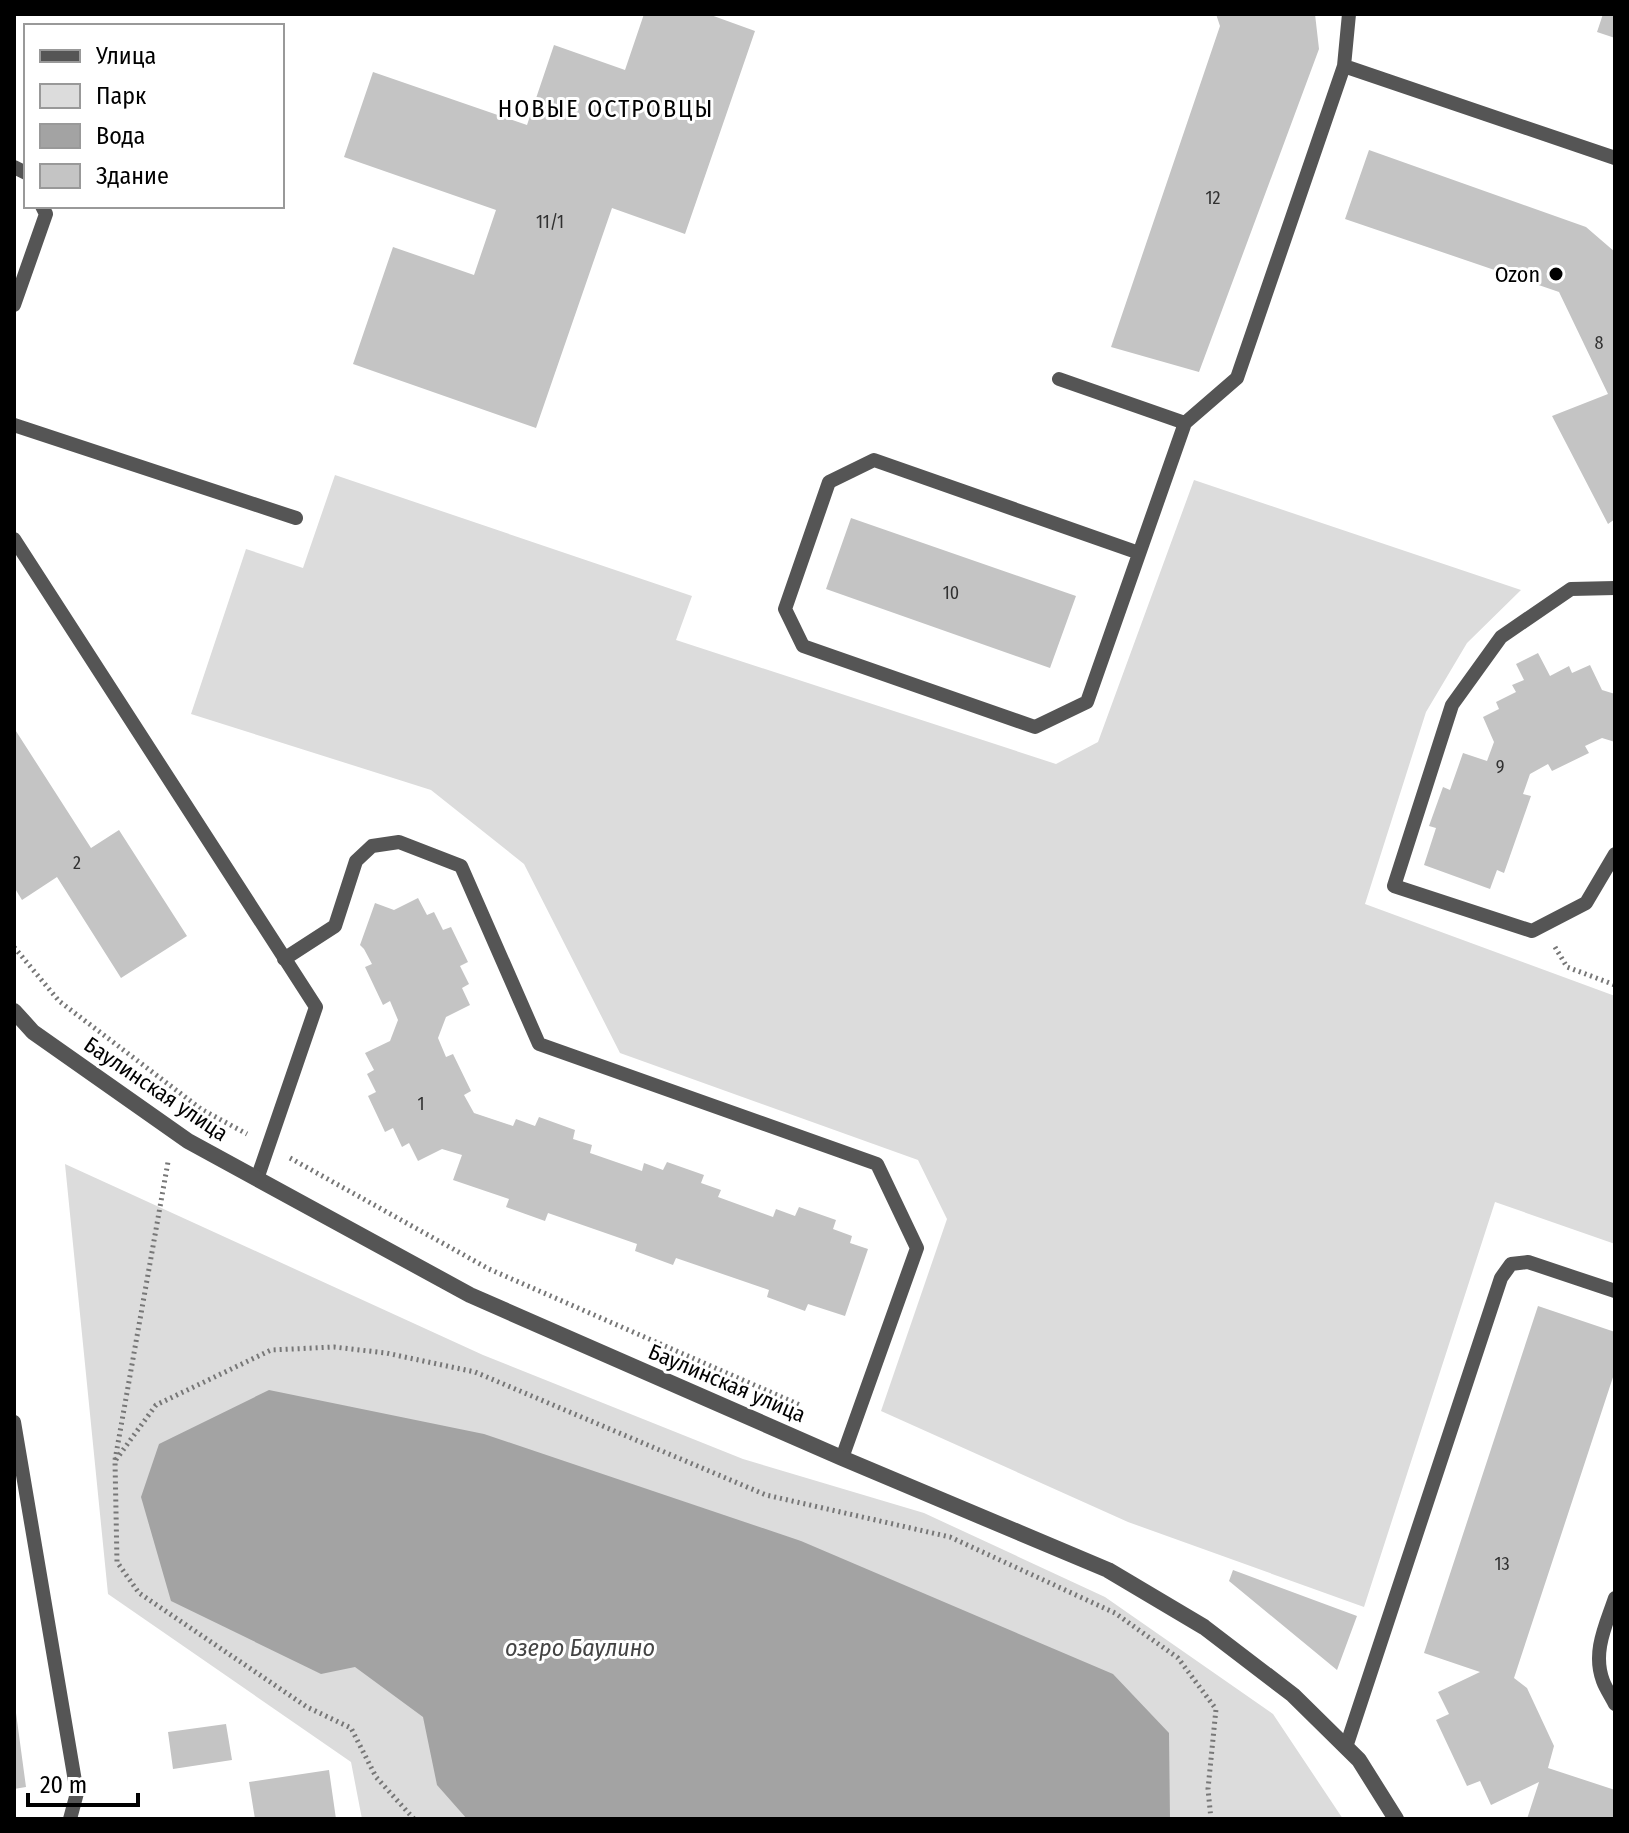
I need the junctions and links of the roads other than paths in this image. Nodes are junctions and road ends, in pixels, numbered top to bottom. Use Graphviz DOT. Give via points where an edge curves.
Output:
graph roads {
  1 [pos="1349,14"];
  2 [pos="1344,66"];
  3 [pos="1615,158"];
  4 [pos="43,208"];
  5 [pos="14,305"];
  6 [pos="1059,379"];
  7 [pos="1185,423"];
  8 [pos="14,425"];
  9 [pos="296,518"];
  10 [pos="14,539"];
  11 [pos="1139,553"];
  12 [pos="1615,588"];
  13 [pos="1615,854"];
  14 [pos="284,959"];
  15 [pos="14,1011"];
  16 [pos="14,1024"];
  17 [pos="33,1032"];
  18 [pos="257,1179"];
  19 [pos="1615,1291"];
  20 [pos="14,1422"];
  21 [pos="842,1458"];
  22 [pos="1615,1598"];
  23 [pos="1615,1704"];
  24 [pos="1346,1747"];
  25 [pos="70,1819"];
  26 [pos="1396,1819"];
  1 -- 2 [label="lane"];
  2 -- 3 [label="lane"];
  2 -- 7 [label="lane" via="1237,378"];
  4 -- 5 [label="lane" via="46,214"];
  6 -- 7 [label="lane"];
  7 -- 11 [label="lane"];
  8 -- 9 [label="lane"];
  10 -- 14 [label="lane"];
  11 -- 11 [label="lane" via="1087,702 1035,727 803,646 785,609 829,482 874,460"];
  12 -- 13 [label="lane" via="1571,589 1501,637 1452,705 1394,886 1532,931 1586,903"];
  14 -- 18 [label="lane" via="316,1007"];
  14 -- 21 [label="lane" via="335,926 356,861 372,846 399,842 461,866 539,1044 877,1164 917,1248"];
  15 -- 17 [label="street, Баулинская улица"];
  16 -- 17 [label="lane"];
  17 -- 18 [label="street, Баулинская улица" via="188,1141"];
  18 -- 21 [label="street, Баулинская улица" via="470,1295"];
  19 -- 24 [label="lane" via="1528,1262 1511,1264 1501,1278"];
  20 -- 25 [label="lane" via="77,1793"];
  21 -- 24 [label="street, Баулинская улица" via="1108,1570 1204,1627 1293,1695"];
  22 -- 23 [label="lane" via="1599,1662"];
  24 -- 26 [label="street, Баулинская улица"];
}
